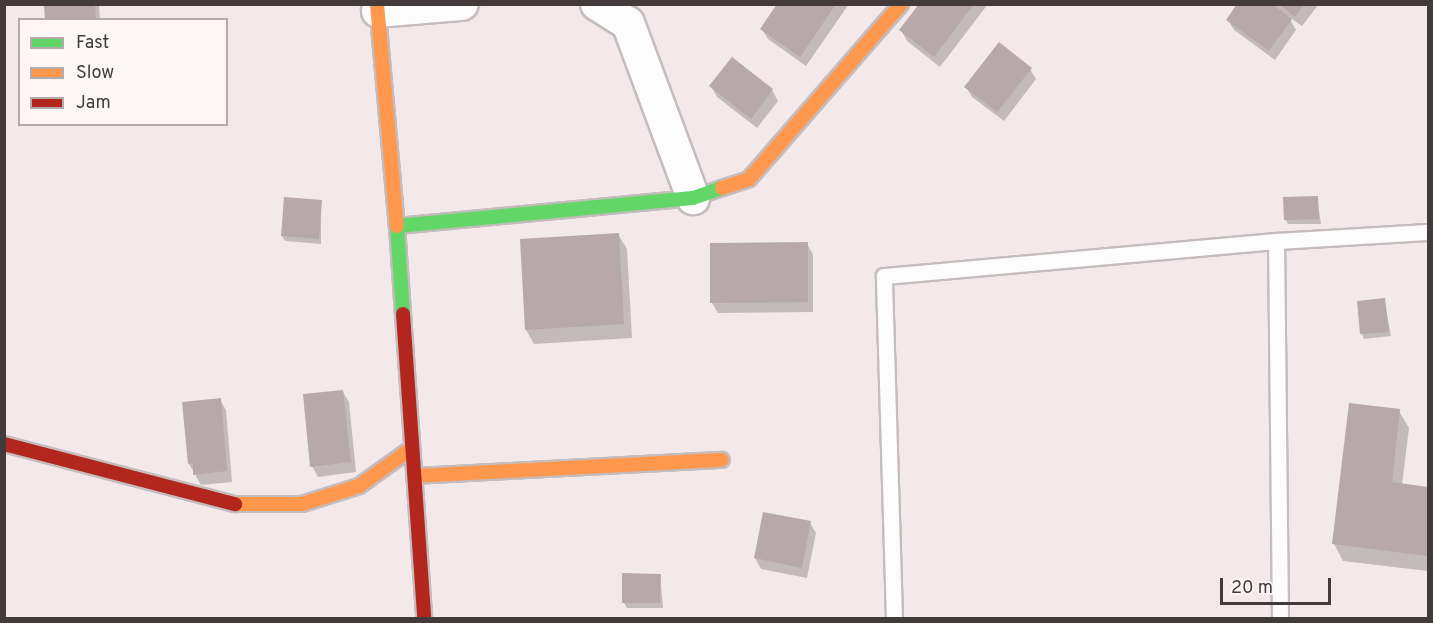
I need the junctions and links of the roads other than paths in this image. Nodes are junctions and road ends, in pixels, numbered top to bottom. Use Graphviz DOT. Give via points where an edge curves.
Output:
graph roads {
  1 [pos="462,4"];
  2 [pos="597,4"];
  3 [pos="901,4"];
  4 [pos="378,8"];
  5 [pos="693,198"];
  6 [pos="397,226"];
  7 [pos="1428,232"];
  8 [pos="1275,241"];
  9 [pos="4,444"];
  10 [pos="412,448"];
  11 [pos="722,460"];
  12 [pos="414,476"];
  13 [pos="424,618"];
  14 [pos="894,618"];
  15 [pos="1281,618"];
  1 -- 4 [label="street"];
  2 -- 5 [label="street" via="628,23"];
  3 -- 5 [label="street" via="749,179"];
  4 -- 6 [label="street"];
  5 -- 6 [label="street"];
  6 -- 10 [label="street"];
  7 -- 8 [label="lane"];
  8 -- 14 [label="lane" via="884,276"];
  8 -- 15 [label="lane"];
  9 -- 10 [label="street" via="235,504 302,504 359,486"];
  10 -- 12 [label="street"];
  11 -- 12 [label="street"];
  12 -- 13 [label="street"];
}
